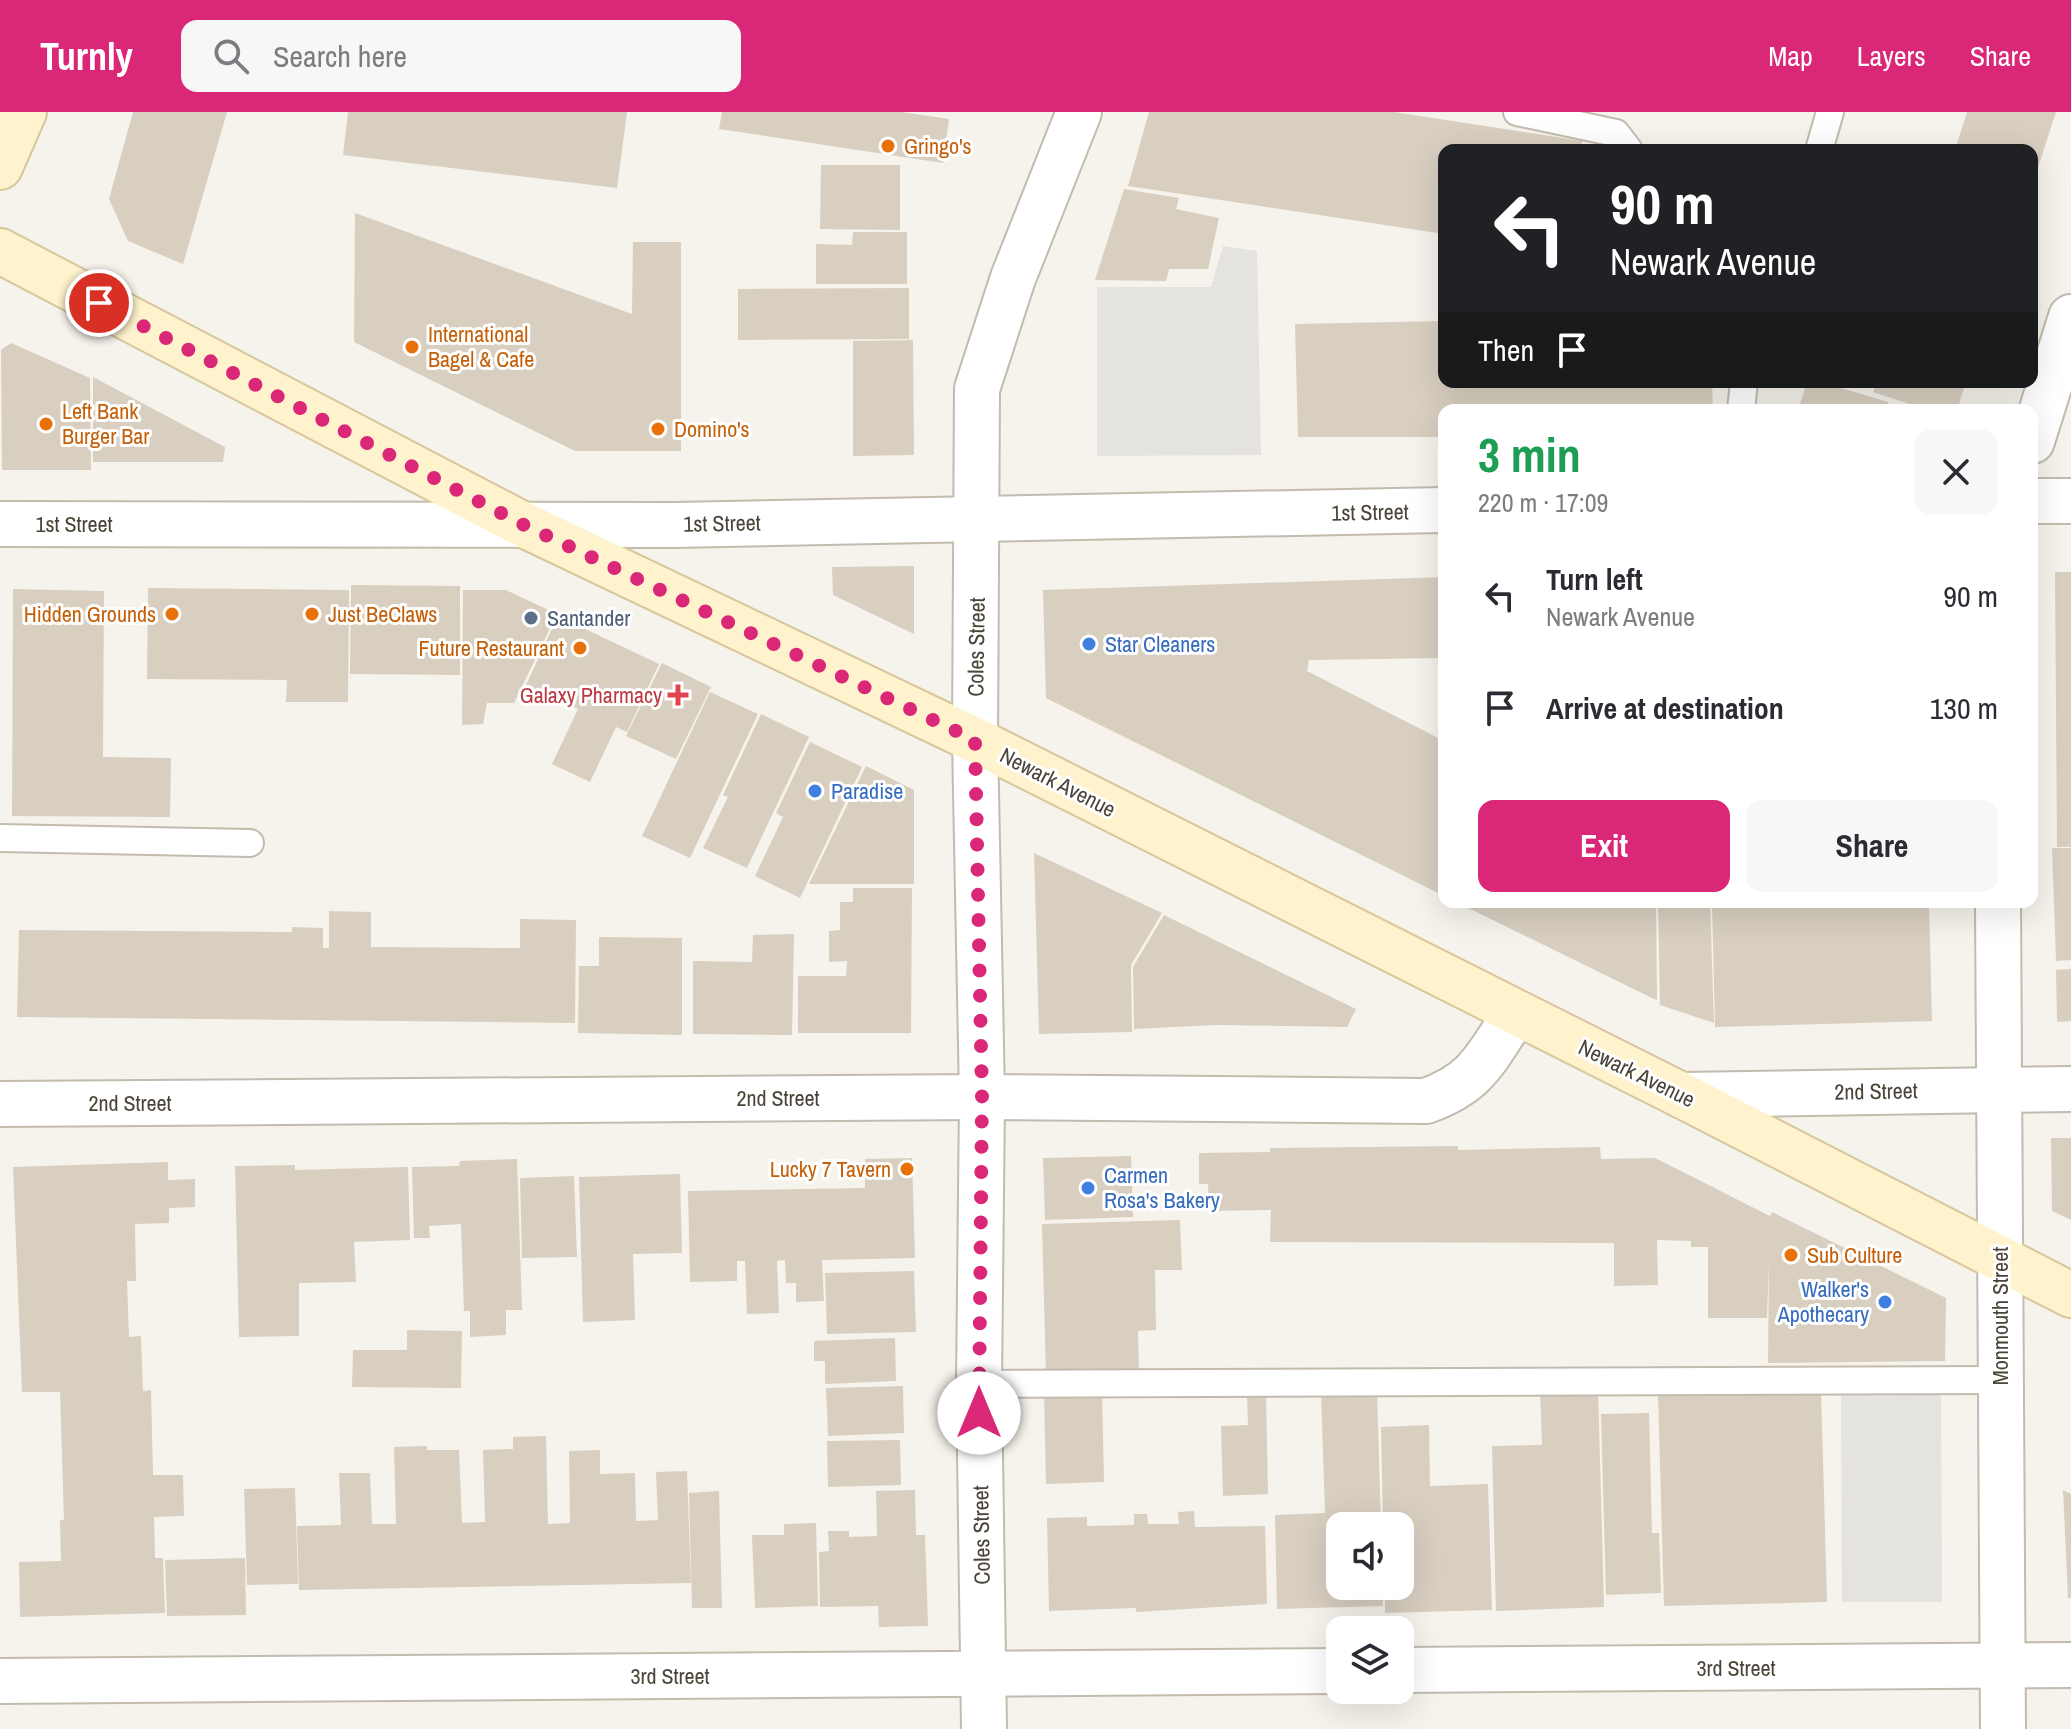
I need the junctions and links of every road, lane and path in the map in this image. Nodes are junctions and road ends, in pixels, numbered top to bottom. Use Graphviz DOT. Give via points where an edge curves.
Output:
graph roads {
  1 [pos="24,112"];
  2 [pos="1079,112"];
  3 [pos="1517,112"];
  4 [pos="1830,112"];
  5 [pos="1624,144"];
  6 [pos="1821,144"];
  7 [pos="0,167"];
  8 [pos="0,251"];
  9 [pos="2071,317"];
  10 [pos="2038,422"];
  11 [pos="2038,501"];
  12 [pos="2071,501"];
  13 [pos="1438,510"];
  14 [pos="978,518"];
  15 [pos="0,524"];
  16 [pos="522,524"];
  17 [pos="975,740"];
  18 [pos="0,838"];
  19 [pos="250,843"];
  20 [pos="1998,908"];
  21 [pos="1516,1013"];
  22 [pos="1999,1089"];
  23 [pos="2071,1089"];
  24 [pos="1681,1095"];
  25 [pos="982,1097"];
  26 [pos="0,1104"];
  27 [pos="2000,1260"];
  28 [pos="2071,1295"];
  29 [pos="2001,1380"];
  30 [pos="979,1384"];
  31 [pos="2002,1665"];
  32 [pos="2071,1665"];
  33 [pos="1414,1670"];
  34 [pos="1326,1671"];
  35 [pos="982,1674"];
  36 [pos="0,1681"];
  37 [pos="984,1729"];
  38 [pos="2003,1729"];
  1 -- 7 [label="main road"];
  2 -- 14 [label="street, Coles Street" via="1013,278 977,389"];
  3 -- 5 [label="lane" via="1616,133"];
  4 -- 6 [label="lane"];
  8 -- 16 [label="main road, Newark Avenue"];
  9 -- 10 [label="street"];
  11 -- 12 [label="street"];
  13 -- 14 [label="street, 1st Street"];
  14 -- 16 [label="street, 1st Street"];
  14 -- 17 [label="street, Coles Street"];
  15 -- 16 [label="street, 1st Street"];
  16 -- 17 [label="main road, Newark Avenue"];
  17 -- 21 [label="main road, Newark Avenue"];
  17 -- 25 [label="street, Coles Street"];
  18 -- 19 [label="lane"];
  20 -- 22 [label="street, Monmouth Street"];
  21 -- 24 [label="main road, Newark Avenue"];
  21 -- 25 [label="street, 2nd Street" via="1473,1077 1426,1101"];
  22 -- 23 [label="street, 2nd Street"];
  22 -- 24 [label="street, 2nd Street"];
  22 -- 27 [label="street, Monmouth Street"];
  24 -- 27 [label="main road, Newark Avenue"];
  25 -- 26 [label="street, 2nd Street"];
  25 -- 30 [label="street, Coles Street"];
  27 -- 28 [label="main road, Newark Avenue"];
  27 -- 29 [label="street, Monmouth Street"];
  29 -- 30 [label="lane"];
  29 -- 31 [label="street, Monmouth Street"];
  30 -- 35 [label="street, Coles Street"];
  31 -- 32 [label="street, 3rd Street"];
  31 -- 33 [label="street, 3rd Street"];
  31 -- 38 [label="street, Monmouth Street"];
  34 -- 35 [label="street, 3rd Street"];
  35 -- 36 [label="street, 3rd Street"];
  35 -- 37 [label="street, Coles Street"];
}
